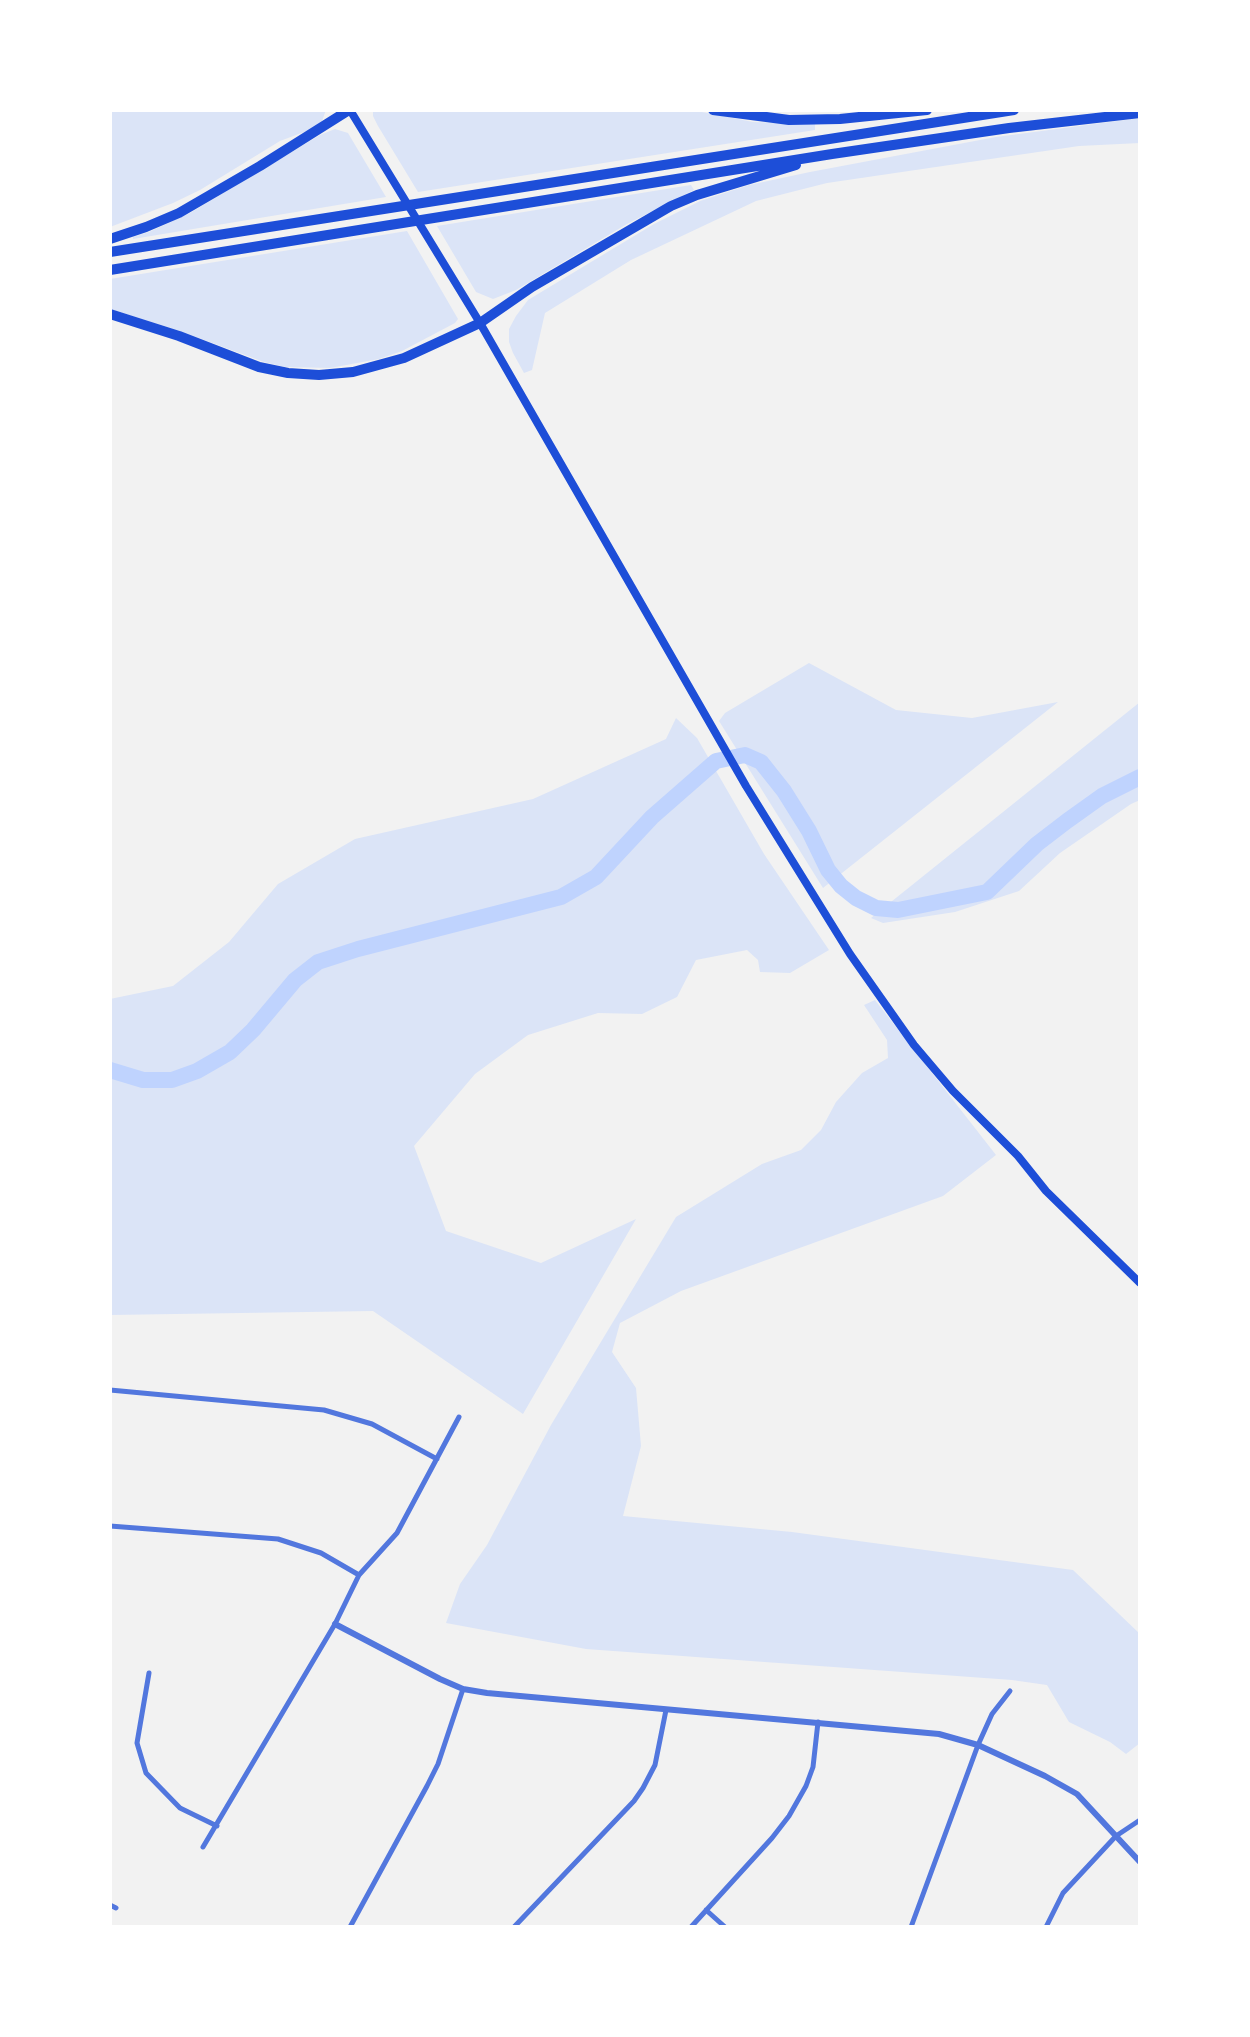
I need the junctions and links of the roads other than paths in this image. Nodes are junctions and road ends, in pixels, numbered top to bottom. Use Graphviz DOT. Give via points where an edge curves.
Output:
graph roads {
  1 [pos="350,110"];
  2 [pos="713,110"];
  3 [pos="927,110"];
  4 [pos="1014,110"];
  5 [pos="1140,113"];
  6 [pos="832,154"];
  7 [pos="110,239"];
  8 [pos="110,252"];
  9 [pos="110,270"];
  10 [pos="110,314"];
  11 [pos="480,323"];
  12 [pos="1140,1283"];
  13 [pos="110,1390"];
  14 [pos="459,1417"];
  15 [pos="437,1459"];
  16 [pos="110,1526"];
  17 [pos="359,1575"];
  18 [pos="335,1624"];
  19 [pos="149,1673"];
  20 [pos="463,1689"];
  21 [pos="1010,1690"];
  22 [pos="666,1710"];
  23 [pos="818,1722"];
  24 [pos="978,1745"];
  25 [pos="1140,1820"];
  26 [pos="217,1826"];
  27 [pos="1116,1836"];
  28 [pos="203,1847"];
  29 [pos="1140,1862"];
  30 [pos="706,1910"];
  31 [pos="350,1927"];
  32 [pos="514,1927"];
  33 [pos="691,1927"];
  34 [pos="725,1927"];
  35 [pos="911,1927"];
  36 [pos="1046,1927"];
  1 -- 7 [label="highway" via="179,213"];
  1 -- 11 [label="main road"];
  2 -- 3 [label="highway" via="789,120"];
  4 -- 8 [label="highway"];
  5 -- 6 [label="highway"];
  6 -- 9 [label="highway"];
  6 -- 11 [label="highway" via="671,206"];
  10 -- 11 [label="highway" via="259,367 319,375 379,367"];
  11 -- 12 [label="main road" via="746,786 843,943 914,1045 953,1091"];
  13 -- 15 [label="street" via="324,1410 372,1424"];
  14 -- 15 [label="street"];
  15 -- 17 [label="street" via="397,1533"];
  16 -- 17 [label="street" via="278,1539 321,1553"];
  17 -- 18 [label="street"];
  18 -- 20 [label="street"];
  18 -- 26 [label="street"];
  19 -- 26 [label="street" via="137,1743 146,1773 180,1808"];
  20 -- 22 [label="street"];
  20 -- 31 [label="street" via="438,1764"];
  21 -- 24 [label="street"];
  22 -- 23 [label="street"];
  22 -- 32 [label="street" via="655,1765 634,1801"];
  23 -- 24 [label="street" via="939,1734"];
  23 -- 30 [label="street" via="813,1766 789,1816"];
  24 -- 27 [label="street" via="1077,1794"];
  24 -- 35 [label="street"];
  25 -- 27 [label="street"];
  26 -- 28 [label="street"];
  27 -- 29 [label="street"];
  27 -- 36 [label="street" via="1063,1893"];
  30 -- 33 [label="street"];
  30 -- 34 [label="street"];
}
